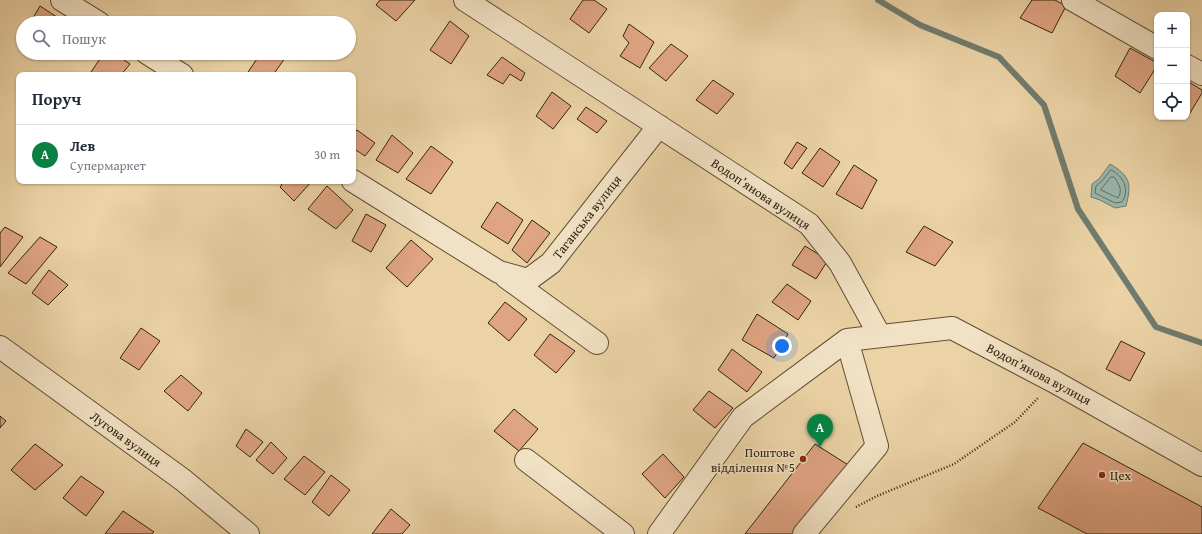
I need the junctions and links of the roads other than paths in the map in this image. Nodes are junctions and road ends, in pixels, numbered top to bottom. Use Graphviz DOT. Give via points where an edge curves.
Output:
graph roads {
  1 [pos="62,0"];
  2 [pos="465,0"];
  3 [pos="1073,0"];
  4 [pos="88,16"];
  5 [pos="1154,46"];
  6 [pos="158,60"];
  7 [pos="1190,68"];
  8 [pos="177,72"];
  9 [pos="1202,74"];
  10 [pos="659,126"];
  11 [pos="356,183"];
  12 [pos="499,272"];
  13 [pos="880,336"];
  14 [pos="847,340"];
  15 [pos="597,343"];
  16 [pos="0,347"];
  17 [pos="526,460"];
  18 [pos="1202,465"];
  19 [pos="248,534"];
  20 [pos="623,534"];
  21 [pos="659,534"];
  22 [pos="804,534"];
  1 -- 4 [label="street"];
  2 -- 10 [label="street, Водоп’янова вулиця"];
  3 -- 5 [label="street"];
  6 -- 8 [label="street"];
  7 -- 9 [label="street"];
  10 -- 12 [label="street, Таганська вулиця" via="551,263 528,280"];
  10 -- 13 [label="street, Водоп’янова вулиця" via="809,224 840,263"];
  11 -- 12 [label="street, Таганська вулиця"];
  12 -- 15 [label="street, Таганська вулиця"];
  13 -- 14 [label="street"];
  13 -- 18 [label="street, Водоп’янова вулиця" via="952,328 1053,381"];
  14 -- 21 [label="street" via="743,418"];
  14 -- 22 [label="street" via="877,446"];
  16 -- 19 [label="street, Лугова вулиця" via="183,480"];
  17 -- 20 [label="street"];
}
